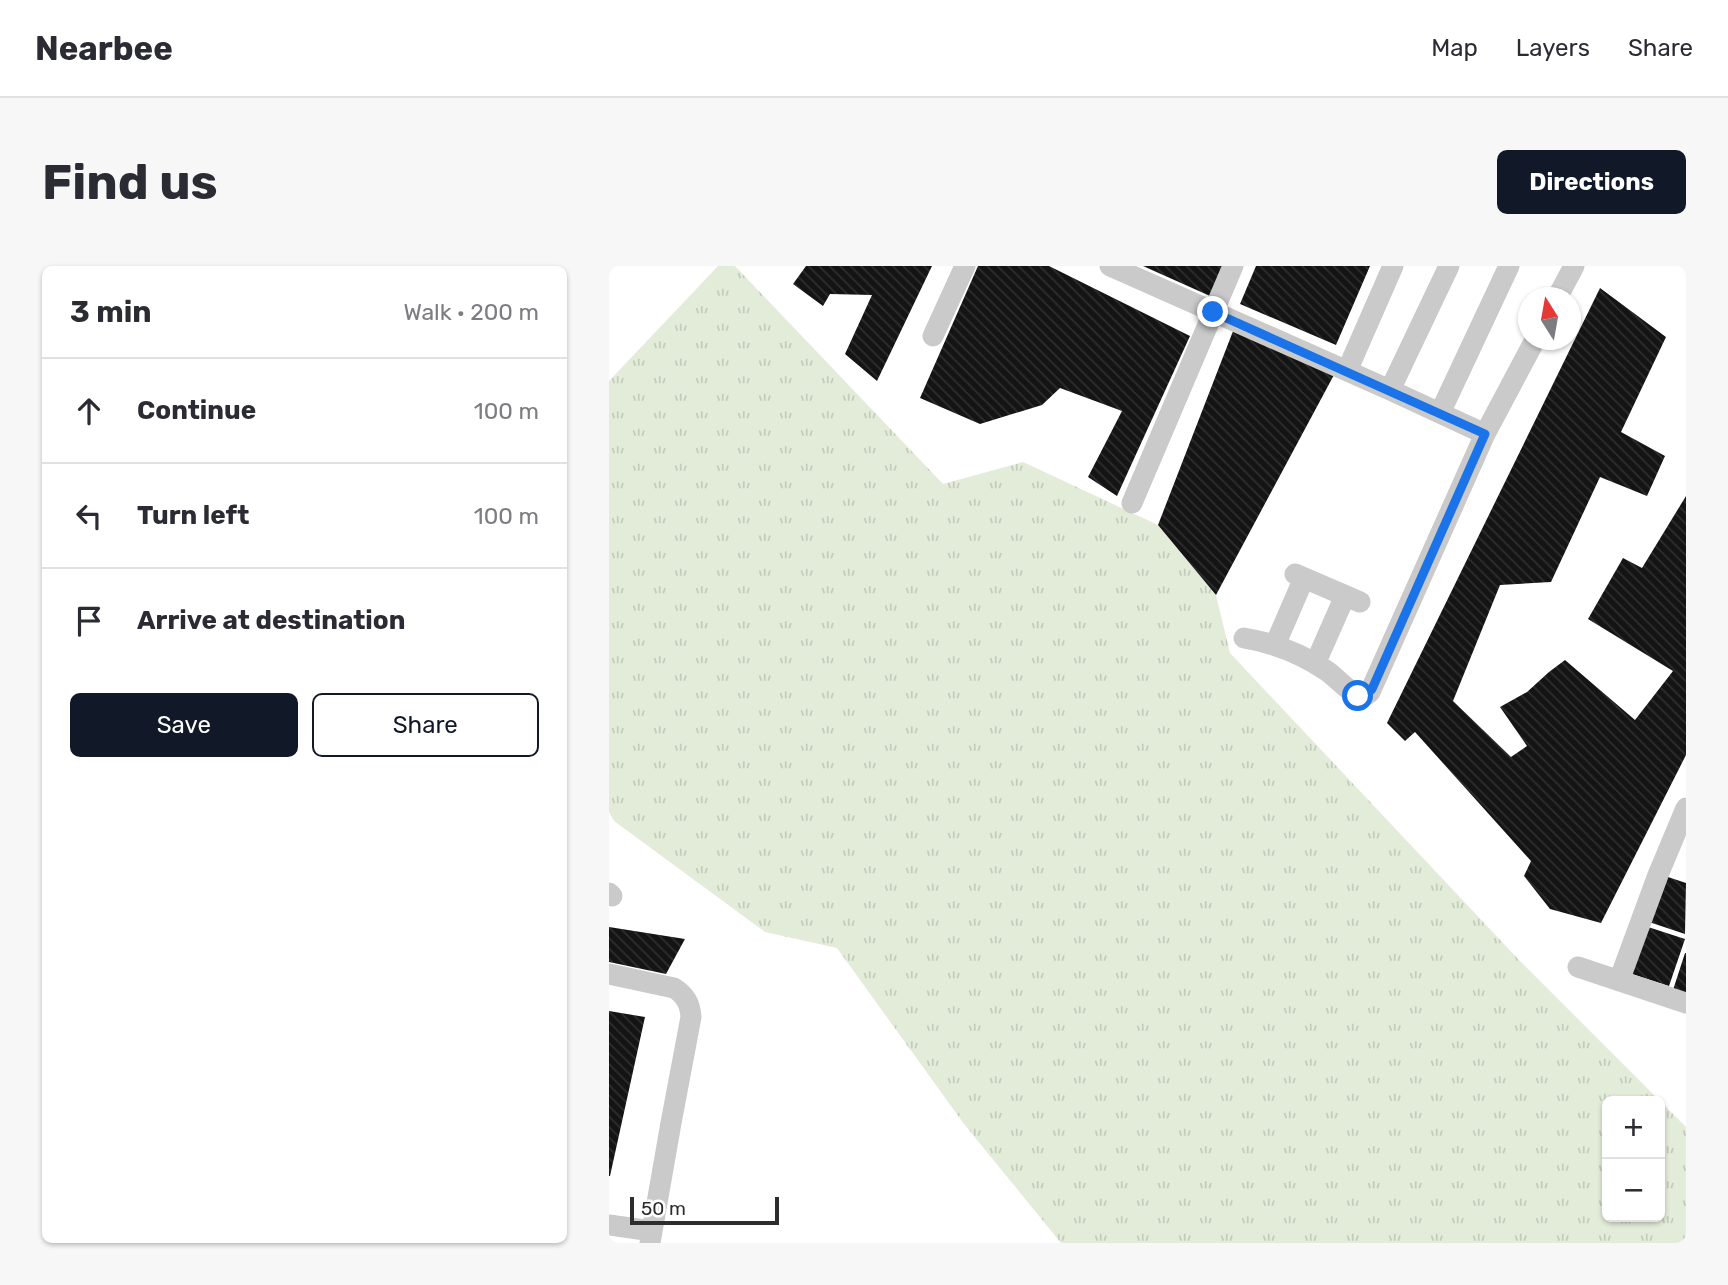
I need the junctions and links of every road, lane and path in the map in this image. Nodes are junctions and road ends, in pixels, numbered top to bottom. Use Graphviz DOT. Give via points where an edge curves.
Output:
graph roads {
  1 [pos="965,266"];
  2 [pos="1110,266"];
  3 [pos="1233,266"];
  4 [pos="1393,266"];
  5 [pos="1449,266"];
  6 [pos="1509,266"];
  7 [pos="1574,266"];
  8 [pos="1563,287"];
  9 [pos="1213,312"];
  10 [pos="933,335"];
  11 [pos="1530,350"];
  12 [pos="1347,371"];
  13 [pos="1390,390"];
  14 [pos="1440,413"];
  15 [pos="1485,434"];
  16 [pos="1132,503"];
  17 [pos="1244,638"];
  18 [pos="1275,645"];
  19 [pos="1315,664"];
  20 [pos="1686,808"];
  21 [pos="1578,967"];
  22 [pos="609,974"];
  23 [pos="1619,981"];
  24 [pos="1686,1003"];
  25 [pos="609,1225"];
  26 [pos="651,1237"];
  1 -- 10 [label="street"];
  2 -- 9 [label="street"];
  3 -- 9 [label="street"];
  4 -- 12 [label="street"];
  5 -- 13 [label="street"];
  6 -- 14 [label="street"];
  7 -- 8 [label="street"];
  9 -- 12 [label="street"];
  9 -- 16 [label="street"];
  11 -- 15 [label="street"];
  12 -- 13 [label="street"];
  13 -- 14 [label="street"];
  14 -- 15 [label="street"];
  15 -- 19 [label="street" via="1370,692 1358,696"];
  17 -- 18 [label="street"];
  18 -- 19 [label="street"];
  18 -- 19 [label="street" via="1299,576 1352,599"];
  20 -- 23 [label="street"];
  21 -- 23 [label="street"];
  22 -- 26 [label="street" via="674,988 690,1008"];
  23 -- 24 [label="street"];
  25 -- 26 [label="street"];
}
